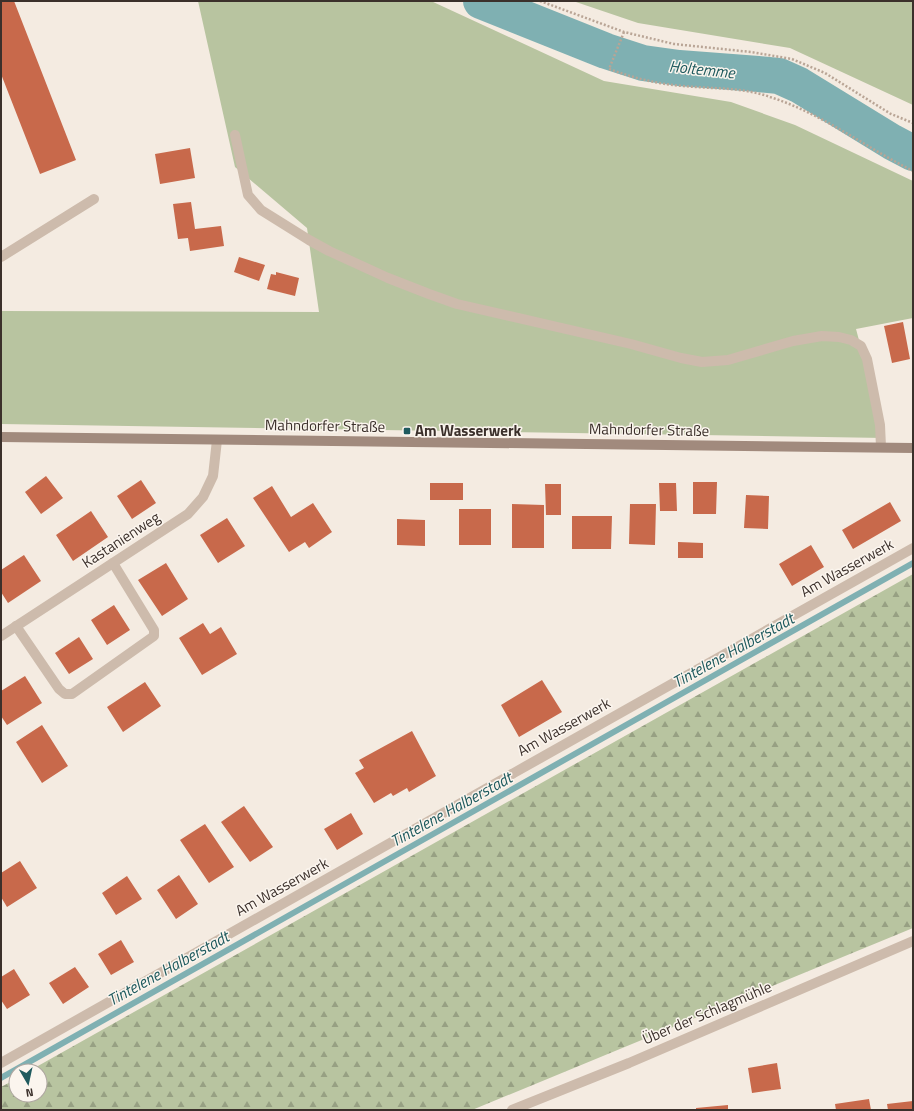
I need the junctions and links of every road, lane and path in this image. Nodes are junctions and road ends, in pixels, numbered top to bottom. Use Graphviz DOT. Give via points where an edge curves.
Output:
graph roads {
  1 [pos="540,1"];
  2 [pos="624,32"];
  3 [pos="913,123"];
  4 [pos="235,134"];
  5 [pos="913,171"];
  6 [pos="94,199"];
  7 [pos="1,257"];
  8 [pos="1,437"];
  9 [pos="217,440"];
  10 [pos="881,447"];
  11 [pos="913,448"];
  12 [pos="913,548"];
  13 [pos="113,563"];
  14 [pos="16,626"];
  15 [pos="1,636"];
  16 [pos="913,941"];
  17 [pos="1,1063"];
  18 [pos="512,1110"];
  1 -- 2 [label="path"];
  2 -- 3 [label="path" via="674,44 751,52 792,60 825,73 891,114"];
  2 -- 5 [label="path" via="609,70 640,80 769,96 807,111"];
  4 -- 10 [label="street" via="248,195 261,210 329,251 388,278 457,304 702,362 728,360 793,341 822,336 851,340 861,346 867,359 880,425"];
  6 -- 7 [label="street"];
  8 -- 9 [label="street, Mahndorfer Straße"];
  9 -- 10 [label="street, Mahndorfer Straße"];
  9 -- 13 [label="street, Kastanienweg" via="213,476 203,497 188,514"];
  10 -- 11 [label="street, Mahndorfer Straße"];
  12 -- 17 [label="street, Am Wasserwerk"];
  13 -- 14 [label="street, Kastanienweg"];
  13 -- 14 [label="street" via="154,630 154,636 72,694 65,694 58,689"];
  14 -- 15 [label="street, Kastanienweg"];
  16 -- 18 [label="street, Über der Schlagmühle"];
}
